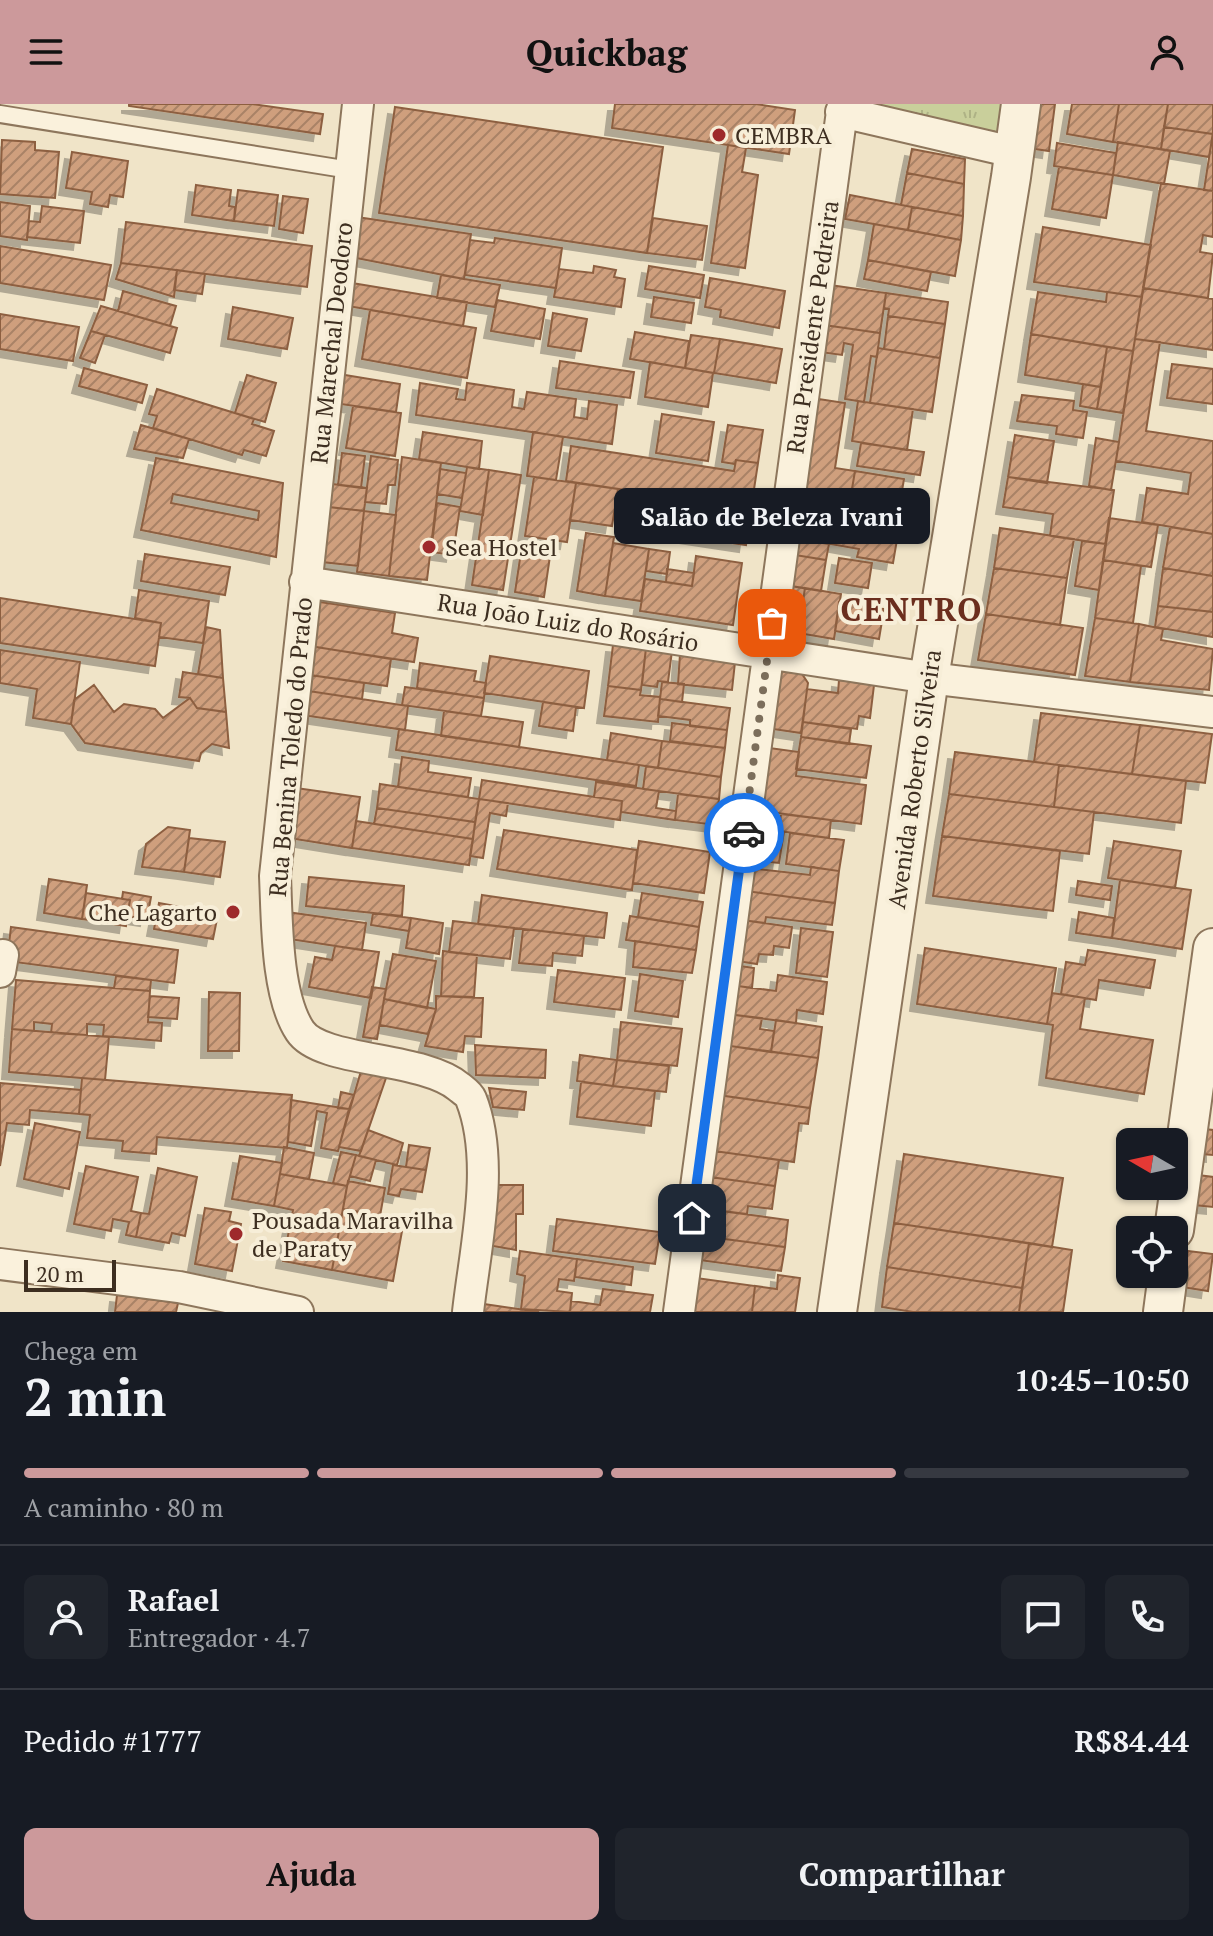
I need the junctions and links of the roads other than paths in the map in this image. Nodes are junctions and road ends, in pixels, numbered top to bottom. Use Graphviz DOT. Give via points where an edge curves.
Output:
graph roads {
  1 [pos="358,104"];
  2 [pos="1021,104"];
  3 [pos="842,108"];
  4 [pos="0,114"];
  5 [pos="1013,152"];
  6 [pos="350,170"];
  7 [pos="305,582"];
  8 [pos="768,653"];
  9 [pos="929,678"];
  10 [pos="1213,712"];
  11 [pos="1213,948"];
  12 [pos="1176,1216"];
  13 [pos="0,1264"];
  14 [pos="1166,1288"];
  15 [pos="298,1312"];
  16 [pos="468,1312"];
  17 [pos="679,1312"];
  18 [pos="837,1312"];
  19 [pos="1163,1312"];
  1 -- 6 [label="street, Rua Marechal Deodoro"];
  2 -- 5 [label="street, Avenida Roberto Silveira"];
  3 -- 5 [label="street"];
  3 -- 8 [label="street, Rua Presidente Pedreira"];
  4 -- 6 [label="lane"];
  5 -- 9 [label="street, Avenida Roberto Silveira"];
  6 -- 7 [label="street, Rua Marechal Deodoro"];
  7 -- 8 [label="street, Rua João Luiz do Rosário"];
  7 -- 16 [label="street, Rua Benina Toledo do Prado" via="275,876 277,941 289,1007 301,1034 320,1047 412,1065 450,1079 471,1096 480,1136 482,1190"];
  8 -- 9 [label="street, Rua João Luiz do Rosário"];
  8 -- 17 [label="street, Rua Presidente Pedreira"];
  9 -- 10 [label="street, Rua João Luiz do Rosário"];
  9 -- 18 [label="street, Avenida Roberto Silveira"];
  11 -- 12 [label="street"];
  13 -- 15 [label="street" via="179,1287"];
  14 -- 19 [label="street"];
}
